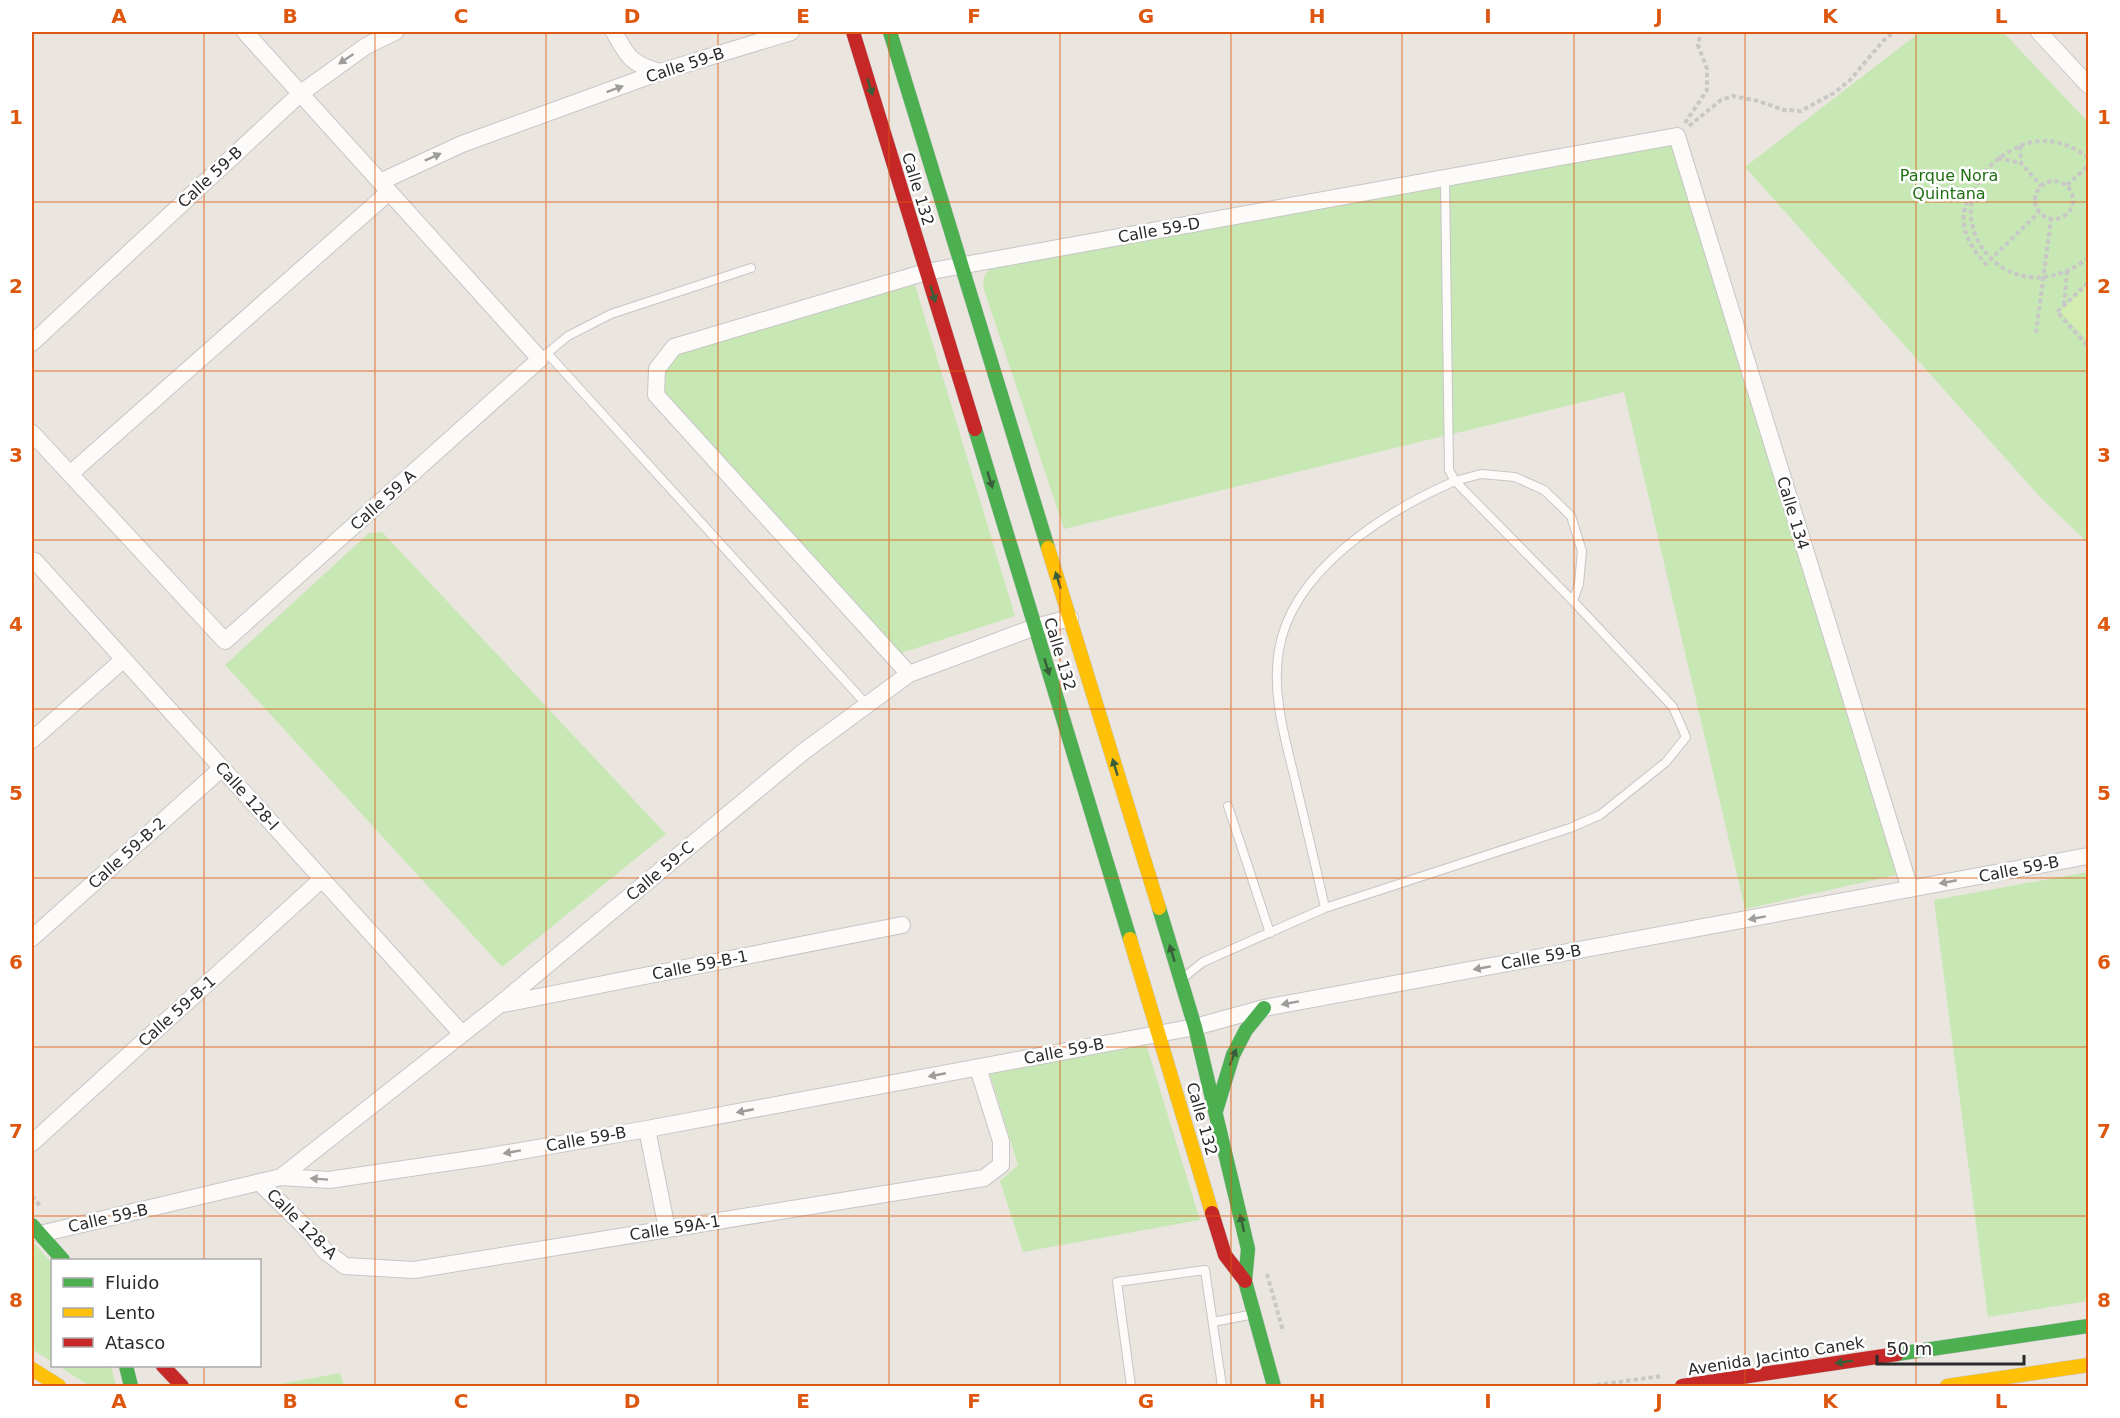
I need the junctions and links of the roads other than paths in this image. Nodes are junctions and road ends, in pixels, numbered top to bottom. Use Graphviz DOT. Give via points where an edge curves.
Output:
graph roads {
  1 [pos="245,32"];
  2 [pos="395,32"];
  3 [pos="614,32"];
  4 [pos="791,32"];
  5 [pos="853,32"];
  6 [pos="890,32"];
  7 [pos="2039,32"];
  8 [pos="660,72"];
  9 [pos="2088,85"];
  10 [pos="301,93"];
  11 [pos="1677,136"];
  12 [pos="1445,178"];
  13 [pos="384,187"];
  14 [pos="962,266"];
  15 [pos="751,268"];
  16 [pos="926,272"];
  17 [pos="32,343"];
  18 [pos="544,356"];
  19 [pos="32,433"];
  20 [pos="70,474"];
  21 [pos="1455,481"];
  22 [pos="32,560"];
  23 [pos="1573,601"];
  24 [pos="1070,618"];
  25 [pos="1035,627"];
  26 [pos="124,659"];
  27 [pos="909,674"];
  28 [pos="867,705"];
  29 [pos="32,740"];
  30 [pos="222,768"];
  31 [pos="1228,806"];
  32 [pos="2088,856"];
  33 [pos="322,879"];
  34 [pos="1910,889"];
  35 [pos="1326,908"];
  36 [pos="902,925"];
  37 [pos="1270,933"];
  38 [pos="32,938"];
  39 [pos="1181,981"];
  40 [pos="499,1005"];
  41 [pos="1264,1008"];
  42 [pos="1195,1027"];
  43 [pos="1159,1033"];
  44 [pos="462,1034"];
  45 [pos="978,1068"];
  46 [pos="1215,1113"];
  47 [pos="647,1129"];
  48 [pos="32,1143"];
  49 [pos="281,1177"];
  50 [pos="259,1182"];
  51 [pos="667,1229"];
  52 [pos="35,1230"];
  53 [pos="62,1259"];
  54 [pos="345,1266"];
  55 [pos="1245,1281"];
  56 [pos="1255,1314"];
  57 [pos="1213,1322"];
  58 [pos="2088,1326"];
  59 [pos="2088,1365"];
  60 [pos="126,1367"];
  61 [pos="165,1367"];
  62 [pos="32,1369"];
  63 [pos="59,1386"];
  64 [pos="131,1386"];
  65 [pos="182,1386"];
  66 [pos="1131,1386"];
  67 [pos="1222,1386"];
  68 [pos="1274,1386"];
  69 [pos="1682,1386"];
  70 [pos="1947,1386"];
  1 -- 10 [label="street"];
  2 -- 10 [label="street, one-way" via="366,46"];
  3 -- 8 [label="street" via="623,50 641,67"];
  4 -- 8 [label="street, Calle 59-B"];
  5 -- 16 [label="street, Calle 132, one-way"];
  6 -- 14 [label="street, Calle 132"];
  7 -- 9 [label="street"];
  13 -- 8 [label="street, Calle 59-B, one-way" via="462,144"];
  10 -- 13 [label="street"];
  10 -- 17 [label="street, Calle 59-B"];
  11 -- 12 [label="street, Calle 59-D"];
  11 -- 34 [label="street, Calle 134"];
  12 -- 14 [label="street, Calle 59-D"];
  12 -- 21 [label="lane" via="1449,470"];
  13 -- 18 [label="street"];
  13 -- 20 [label="street, Calle 59-B"];
  14 -- 16 [label="street, Calle 59-D"];
  24 -- 14 [label="street, Calle 132, one-way"];
  15 -- 18 [label="lane" via="611,314 568,336"];
  16 -- 25 [label="street, Calle 132, one-way"];
  16 -- 27 [label="street, Calle 59-D" via="674,347 657,369 656,395"];
  18 -- 20 [label="street, Calle 59 A" via="225,641"];
  18 -- 28 [label="lane"];
  19 -- 20 [label="street"];
  21 -- 23 [label="lane"];
  21 -- 23 [label="lane" via="1481,474 1515,477 1544,490 1572,516 1582,551"];
  21 -- 35 [label="lane" via="1399,511 1328,562 1286,622 1278,652 1284,732"];
  22 -- 26 [label="street, Calle 128-I"];
  23 -- 35 [label="lane" via="1673,707 1686,737 1666,762 1590,820"];
  24 -- 25 [label="street, Calle 59-C"];
  39 -- 24 [label="street, Calle 132, one-way"];
  25 -- 27 [label="street, Calle 59-C"];
  25 -- 43 [label="street, Calle 132, one-way"];
  26 -- 29 [label="street"];
  26 -- 30 [label="street, Calle 128-I"];
  27 -- 28 [label="street, Calle 59-C"];
  28 -- 40 [label="street, Calle 59-C" via="803,752"];
  30 -- 33 [label="street, Calle 128-I"];
  30 -- 38 [label="street, Calle 59-B-2"];
  31 -- 37 [label="lane"];
  32 -- 34 [label="street, Calle 59-B, one-way"];
  33 -- 44 [label="street, Calle 128-I"];
  33 -- 48 [label="street, Calle 59-B-1"];
  34 -- 41 [label="street, Calle 59-B, one-way"];
  35 -- 37 [label="lane"];
  36 -- 40 [label="street, Calle 59-B-1"];
  37 -- 39 [label="lane" via="1203,962"];
  39 -- 42 [label="street, Calle 132"];
  40 -- 44 [label="street, Calle 59-C"];
  41 -- 42 [label="street, Calle 59-B"];
  46 -- 41 [label="street, one-way" via="1233,1055"];
  42 -- 43 [label="street, Calle 59-B"];
  42 -- 46 [label="street, Calle 132"];
  43 -- 45 [label="street, Calle 59-B"];
  43 -- 55 [label="street, Calle 132" via="1225,1255"];
  44 -- 49 [label="street, Calle 59-C"];
  45 -- 47 [label="street, Calle 59-B, one-way"];
  45 -- 51 [label="street, Calle 59A-1" via="1001,1141 1001,1165 984,1178"];
  55 -- 46 [label="street, Calle 132, one-way" via="1248,1249"];
  47 -- 49 [label="street, Calle 59-B, one-way" via="329,1180"];
  47 -- 51 [label="street"];
  49 -- 50 [label="street, Calle 59-B"];
  50 -- 52 [label="street, Calle 59-B"];
  50 -- 54 [label="street, Calle 128-A" via="325,1251"];
  51 -- 54 [label="street, Calle 59A-1" via="414,1270"];
  52 -- 53 [label="street"];
  55 -- 56 [label="street, Calle 132"];
  56 -- 57 [label="lane"];
  56 -- 68 [label="street, Calle 132"];
  57 -- 66 [label="lane" via="1205,1270 1117,1282"];
  57 -- 67 [label="lane"];
  58 -- 69 [label="street, Avenida Jacinto Canek, one-way"];
  59 -- 70 [label="street"];
  60 -- 64 [label="street"];
  61 -- 65 [label="street"];
  62 -- 63 [label="street"];
}
